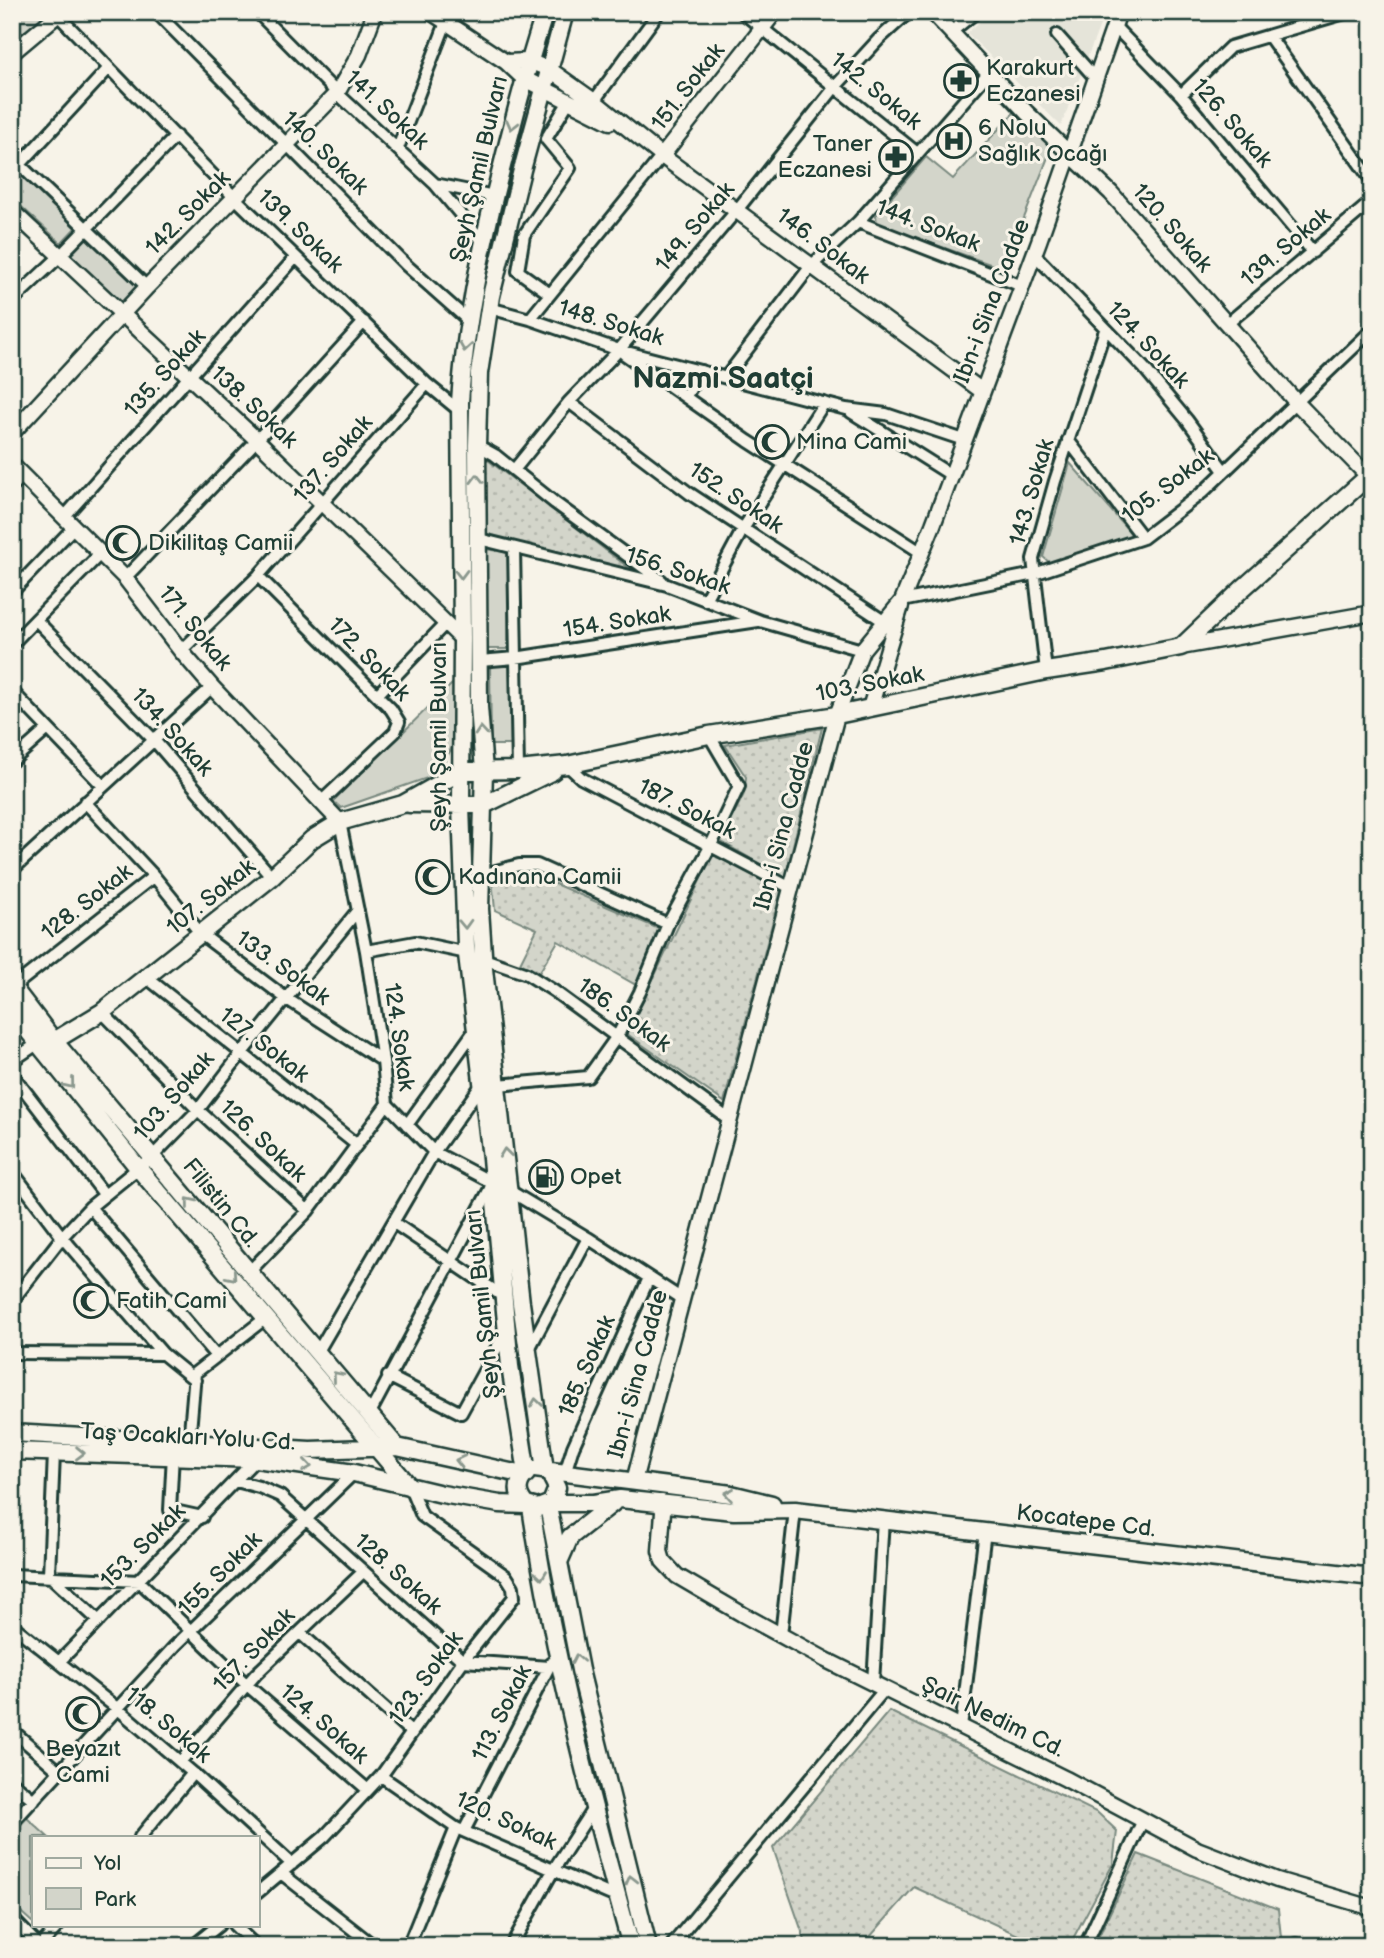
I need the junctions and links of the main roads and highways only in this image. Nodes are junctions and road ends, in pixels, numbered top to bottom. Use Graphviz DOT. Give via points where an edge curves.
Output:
graph roads {
  1 [pos="545,12"];
  2 [pos="565,12"];
  3 [pos="1371,476"];
  4 [pos="567,765"];
  5 [pos="462,771"];
  6 [pos="484,771"];
  7 [pos="403,804"];
  8 [pos="484,805"];
  9 [pos="461,806"];
  10 [pos="13,987"];
  11 [pos="12,1011"];
  12 [pos="45,1042"];
  13 [pos="489,1085"];
  14 [pos="12,1433"];
  15 [pos="375,1446"];
  16 [pos="397,1447"];
  17 [pos="12,1451"];
  18 [pos="553,1472"];
  19 [pos="525,1474"];
  20 [pos="410,1487"];
  21 [pos="620,1499"];
  22 [pos="550,1505"];
  23 [pos="528,1506"];
  24 [pos="795,1510"];
  25 [pos="559,1562"];
  26 [pos="1372,1577"];
  27 [pos="626,1942"];
  28 [pos="648,1946"];
  1 -- 5 [label="main road, Şeyh Şamil Bulvarı, one-way" via="523,78 494,196 462,365"];
  6 -- 2 [label="main road, Şeyh Şamil Bulvarı, one-way" via="479,707 479,373 489,308"];
  3 -- 4 [label="main road, 103. Sokak" via="1181,647"];
  4 -- 6 [label="main road, 103. Sokak"];
  4 -- 8 [label="main road, 103. Sokak"];
  5 -- 6 [label="main road, 103. Sokak"];
  5 -- 7 [label="main road"];
  5 -- 9 [label="main road, Şeyh Şamil Bulvarı"];
  6 -- 8 [label="main road, Şeyh Şamil Bulvarı"];
  7 -- 9 [label="main road, 103. Sokak"];
  7 -- 12 [label="main road, 107. Sokak" via="340,822 312,839 272,877 102,1012"];
  8 -- 9 [label="main road, 103. Sokak"];
  8 -- 13 [label="main road, Şeyh Şamil Bulvarı" via="481,875"];
  9 -- 13 [label="main road, Şeyh Şamil Bulvarı, one-way" via="467,953 475,1030"];
  10 -- 12 [label="main road, Filistin Cd."];
  11 -- 12 [label="main road, Filistin Cd."];
  12 -- 15 [label="main road, Filistin Cd., one-way" via="139,1169"];
  16 -- 12 [label="main road, Filistin Cd., one-way" via="153,1156"];
  18 -- 13 [label="main road, Şeyh Şamil Bulvarı, one-way" via="521,1303 510,1191"];
  13 -- 19 [label="main road, Şeyh Şamil Bulvarı" via="493,1183"];
  14 -- 15 [label="main road, Taş Ocakları Yolu Cd." via="310,1450"];
  15 -- 16 [label="main road, Taş Ocakları Yolu Cd."];
  15 -- 20 [label="main road, Filistin Cd."];
  19 -- 16 [label="main road, Taş Ocakları Yolu Cd., one-way"];
  17 -- 20 [label="main road, Taş Ocakları Yolu Cd., one-way" via="256,1459 354,1472"];
  18 -- 19 [label="main road" via="535,1469"];
  18 -- 22 [label="main road, Şeyh Şamil Bulvarı" via="557,1488"];
  24 -- 18 [label="main road, Kocatepe Cd., one-way" via="731,1494"];
  19 -- 23 [label="main road, Şeyh Şamil Bulvarı" via="518,1493"];
  20 -- 23 [label="main road, Taş Ocakları Yolu Cd."];
  21 -- 22 [label="main road, Kocatepe Cd."];
  21 -- 24 [label="main road, Kocatepe Cd." via="734,1511"];
  21 -- 25 [label="main road" via="570,1537"];
  22 -- 23 [label="main road"];
  22 -- 25 [label="main road, Şeyh Şamil Bulvarı"];
  23 -- 27 [label="main road, Şeyh Şamil Bulvarı, one-way" via="557,1652"];
  24 -- 26 [label="main road, Kocatepe Cd."];
  28 -- 25 [label="main road, Şeyh Şamil Bulvarı, one-way" via="583,1683"];
}
